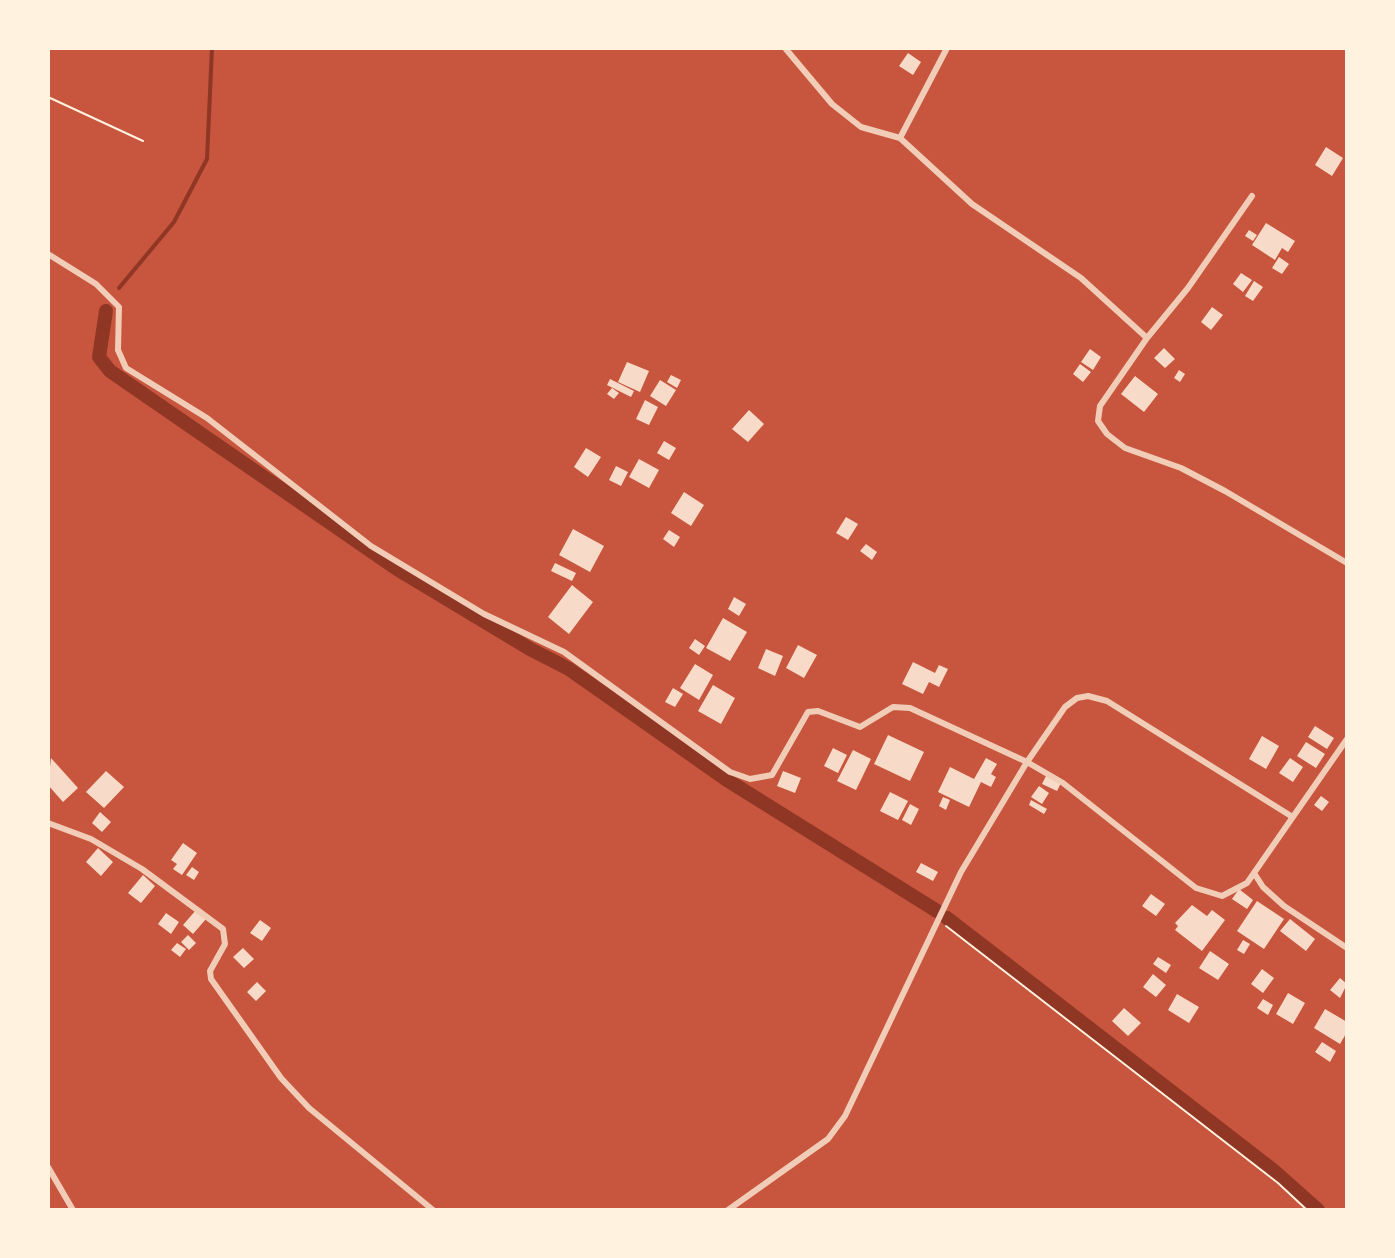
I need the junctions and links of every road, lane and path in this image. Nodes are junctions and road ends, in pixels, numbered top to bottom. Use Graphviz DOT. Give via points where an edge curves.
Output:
graph roads {
  1 [pos="785,48"];
  2 [pos="947,48"];
  3 [pos="48,97"];
  4 [pos="900,138"];
  5 [pos="143,141"];
  6 [pos="1252,196"];
  7 [pos="48,254"];
  8 [pos="1147,338"];
  9 [pos="1347,563"];
  10 [pos="1347,739"];
  11 [pos="1027,762"];
  12 [pos="1291,816"];
  13 [pos="48,823"];
  14 [pos="1254,873"];
  15 [pos="940,921"];
  16 [pos="1347,948"];
  17 [pos="48,1167"];
  18 [pos="73,1210"];
  19 [pos="433,1210"];
  20 [pos="728,1210"];
  21 [pos="1307,1210"];
  1 -- 4 [label="street" via="832,104 861,127"];
  2 -- 4 [label="street"];
  3 -- 5 [label="path"];
  4 -- 8 [label="street" via="972,204 1081,278"];
  6 -- 8 [label="street"];
  7 -- 11 [label="street" via="96,284 119,307 118,350 126,368 207,418 371,546 484,614 564,652 730,772 750,779 772,775 808,712 860,727 893,707 910,708"];
  8 -- 9 [label="street" via="1100,406 1101,428 1125,448 1181,468"];
  10 -- 12 [label="street"];
  11 -- 12 [label="street" via="1065,707 1088,696 1107,701"];
  11 -- 14 [label="street" via="1063,783 1196,888 1222,896 1247,883"];
  11 -- 15 [label="street" via="961,872"];
  12 -- 14 [label="street"];
  13 -- 19 [label="street" via="91,839 142,869 223,929 225,944 211,979 281,1078 309,1108"];
  14 -- 16 [label="street" via="1284,906"];
  15 -- 20 [label="street" via="878,1039 845,1116 828,1139"];
  15 -- 21 [label="path"];
  17 -- 18 [label="street"];
}
